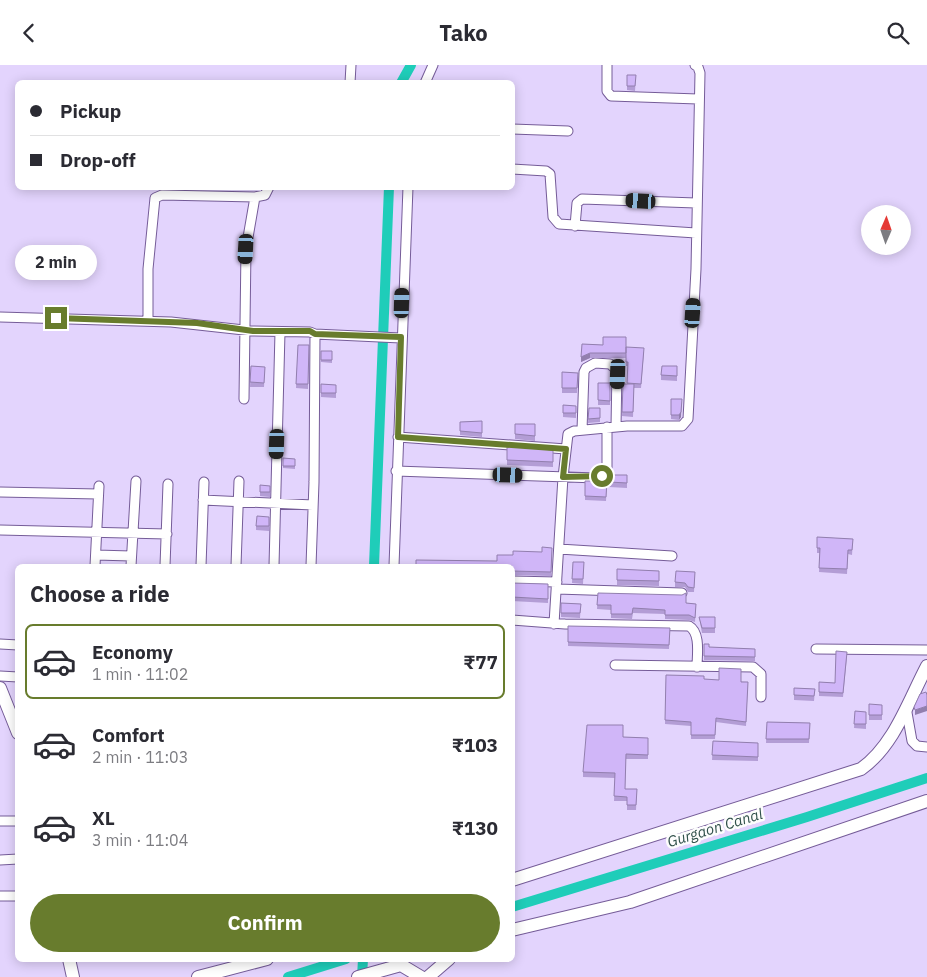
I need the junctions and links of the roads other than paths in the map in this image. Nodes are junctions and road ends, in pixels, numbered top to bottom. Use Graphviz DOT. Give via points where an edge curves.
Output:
graph roads {
  1 [pos="351,65"];
  2 [pos="433,65"];
  3 [pos="607,65"];
  4 [pos="695,65"];
  5 [pos="350,80"];
  6 [pos="426,80"];
  7 [pos="698,99"];
  8 [pos="515,129"];
  9 [pos="568,131"];
  10 [pos="515,169"];
  11 [pos="268,190"];
  12 [pos="408,190"];
  13 [pos="255,197"];
  14 [pos="696,203"];
  15 [pos="575,226"];
  16 [pos="696,233"];
  17 [pos="0,317"];
  18 [pos="148,321"];
  19 [pos="245,331"];
  20 [pos="280,332"];
  21 [pos="315,334"];
  22 [pos="401,337"];
  23 [pos="244,399"];
  24 [pos="612,427"];
  25 [pos="582,430"];
  26 [pos="398,437"];
  27 [pos="566,449"];
  28 [pos="396,471"];
  29 [pos="563,477"];
  30 [pos="136,481"];
  31 [pos="239,481"];
  32 [pos="204,482"];
  33 [pos="168,484"];
  34 [pos="0,492"];
  35 [pos="203,499"];
  36 [pos="239,501"];
  37 [pos="275,503"];
  38 [pos="313,505"];
  39 [pos="0,530"];
  40 [pos="96,532"];
  41 [pos="133,532"];
  42 [pos="167,534"];
  43 [pos="559,549"];
  44 [pos="96,555"];
  45 [pos="131,556"];
  46 [pos="672,556"];
  47 [pos="95,564"];
  48 [pos="131,564"];
  49 [pos="166,564"];
  50 [pos="201,564"];
  51 [pos="236,564"];
  52 [pos="274,564"];
  53 [pos="310,564"];
  54 [pos="394,564"];
  55 [pos="515,581"];
  56 [pos="557,586"];
  57 [pos="682,593"];
  58 [pos="515,620"];
  59 [pos="554,624"];
  60 [pos="0,644"];
  61 [pos="15,645"];
  62 [pos="816,649"];
  63 [pos="927,650"];
  64 [pos="615,665"];
  65 [pos="927,665"];
  66 [pos="697,667"];
  67 [pos="0,676"];
  68 [pos="15,677"];
  69 [pos="0,688"];
  70 [pos="761,697"];
  71 [pos="906,707"];
  72 [pos="15,726"];
  73 [pos="927,747"];
  74 [pos="927,801"];
  75 [pos="0,821"];
  76 [pos="15,821"];
  77 [pos="15,859"];
  78 [pos="0,860"];
  79 [pos="515,879"];
  80 [pos="0,896"];
  81 [pos="15,897"];
  82 [pos="515,929"];
  83 [pos="70,962"];
  84 [pos="256,962"];
  85 [pos="446,962"];
  86 [pos="73,977"];
  87 [pos="198,977"];
  88 [pos="358,977"];
  89 [pos="422,977"];
  90 [pos="428,977"];
  1 -- 5 [label="street"];
  2 -- 6 [label="street"];
  3 -- 7 [label="street" via="607,91 611,96"];
  4 -- 7 [label="street" via="700,73"];
  7 -- 14 [label="street"];
  8 -- 9 [label="street"];
  10 -- 15 [label="street" via="550,174 554,221"];
  11 -- 13 [label="street" via="266,195"];
  12 -- 22 [label="street"];
  13 -- 18 [label="street" via="162,195 155,198"];
  13 -- 19 [label="street" via="246,249"];
  14 -- 15 [label="street" via="586,198 577,203"];
  14 -- 16 [label="street"];
  15 -- 16 [label="street"];
  16 -- 24 [label="street" via="687,423 679,426"];
  17 -- 18 [label="street"];
  18 -- 19 [label="street" via="197,323"];
  19 -- 20 [label="street"];
  19 -- 23 [label="street"];
  20 -- 21 [label="street" via="310,331"];
  20 -- 37 [label="street"];
  21 -- 22 [label="street"];
  21 -- 38 [label="street"];
  22 -- 26 [label="street"];
  24 -- 25 [label="street"];
  24 -- 25 [label="street" via="617,370 610,364 594,363 584,372"];
  24 -- 29 [label="street" via="606,473 597,478"];
  25 -- 27 [label="street" via="568,434"];
  26 -- 27 [label="street"];
  26 -- 28 [label="street"];
  27 -- 29 [label="street"];
  28 -- 29 [label="street"];
  28 -- 54 [label="street"];
  29 -- 43 [label="street"];
  30 -- 41 [label="street"];
  31 -- 36 [label="street"];
  32 -- 35 [label="street"];
  33 -- 42 [label="street"];
  34 -- 40 [label="street" via="98,490"];
  35 -- 36 [label="street"];
  35 -- 50 [label="street"];
  36 -- 37 [label="street"];
  36 -- 51 [label="street"];
  37 -- 38 [label="street"];
  37 -- 52 [label="street"];
  38 -- 53 [label="street"];
  39 -- 40 [label="street"];
  40 -- 41 [label="street"];
  40 -- 44 [label="street"];
  41 -- 42 [label="street"];
  41 -- 45 [label="street"];
  42 -- 49 [label="street"];
  43 -- 46 [label="street"];
  43 -- 56 [label="street"];
  44 -- 45 [label="street"];
  44 -- 47 [label="street"];
  45 -- 48 [label="street"];
  55 -- 56 [label="street"];
  56 -- 57 [label="street"];
  56 -- 59 [label="street"];
  58 -- 59 [label="street"];
  59 -- 66 [label="street" via="689,626 696,636"];
  60 -- 61 [label="street"];
  62 -- 63 [label="street"];
  64 -- 66 [label="street"];
  65 -- 71 [label="street"];
  66 -- 70 [label="street" via="756,668 761,674"];
  67 -- 68 [label="street"];
  69 -- 72 [label="street"];
  71 -- 73 [label="street" via="912,741 917,746"];
  71 -- 79 [label="street" via="884,745 861,769"];
  74 -- 82 [label="street" via="630,901"];
  75 -- 76 [label="street"];
  77 -- 78 [label="street"];
  80 -- 81 [label="street"];
  83 -- 86 [label="street"];
  84 -- 87 [label="street"];
  85 -- 90 [label="street"];
  88 -- 89 [label="street" via="401,965"];
}
